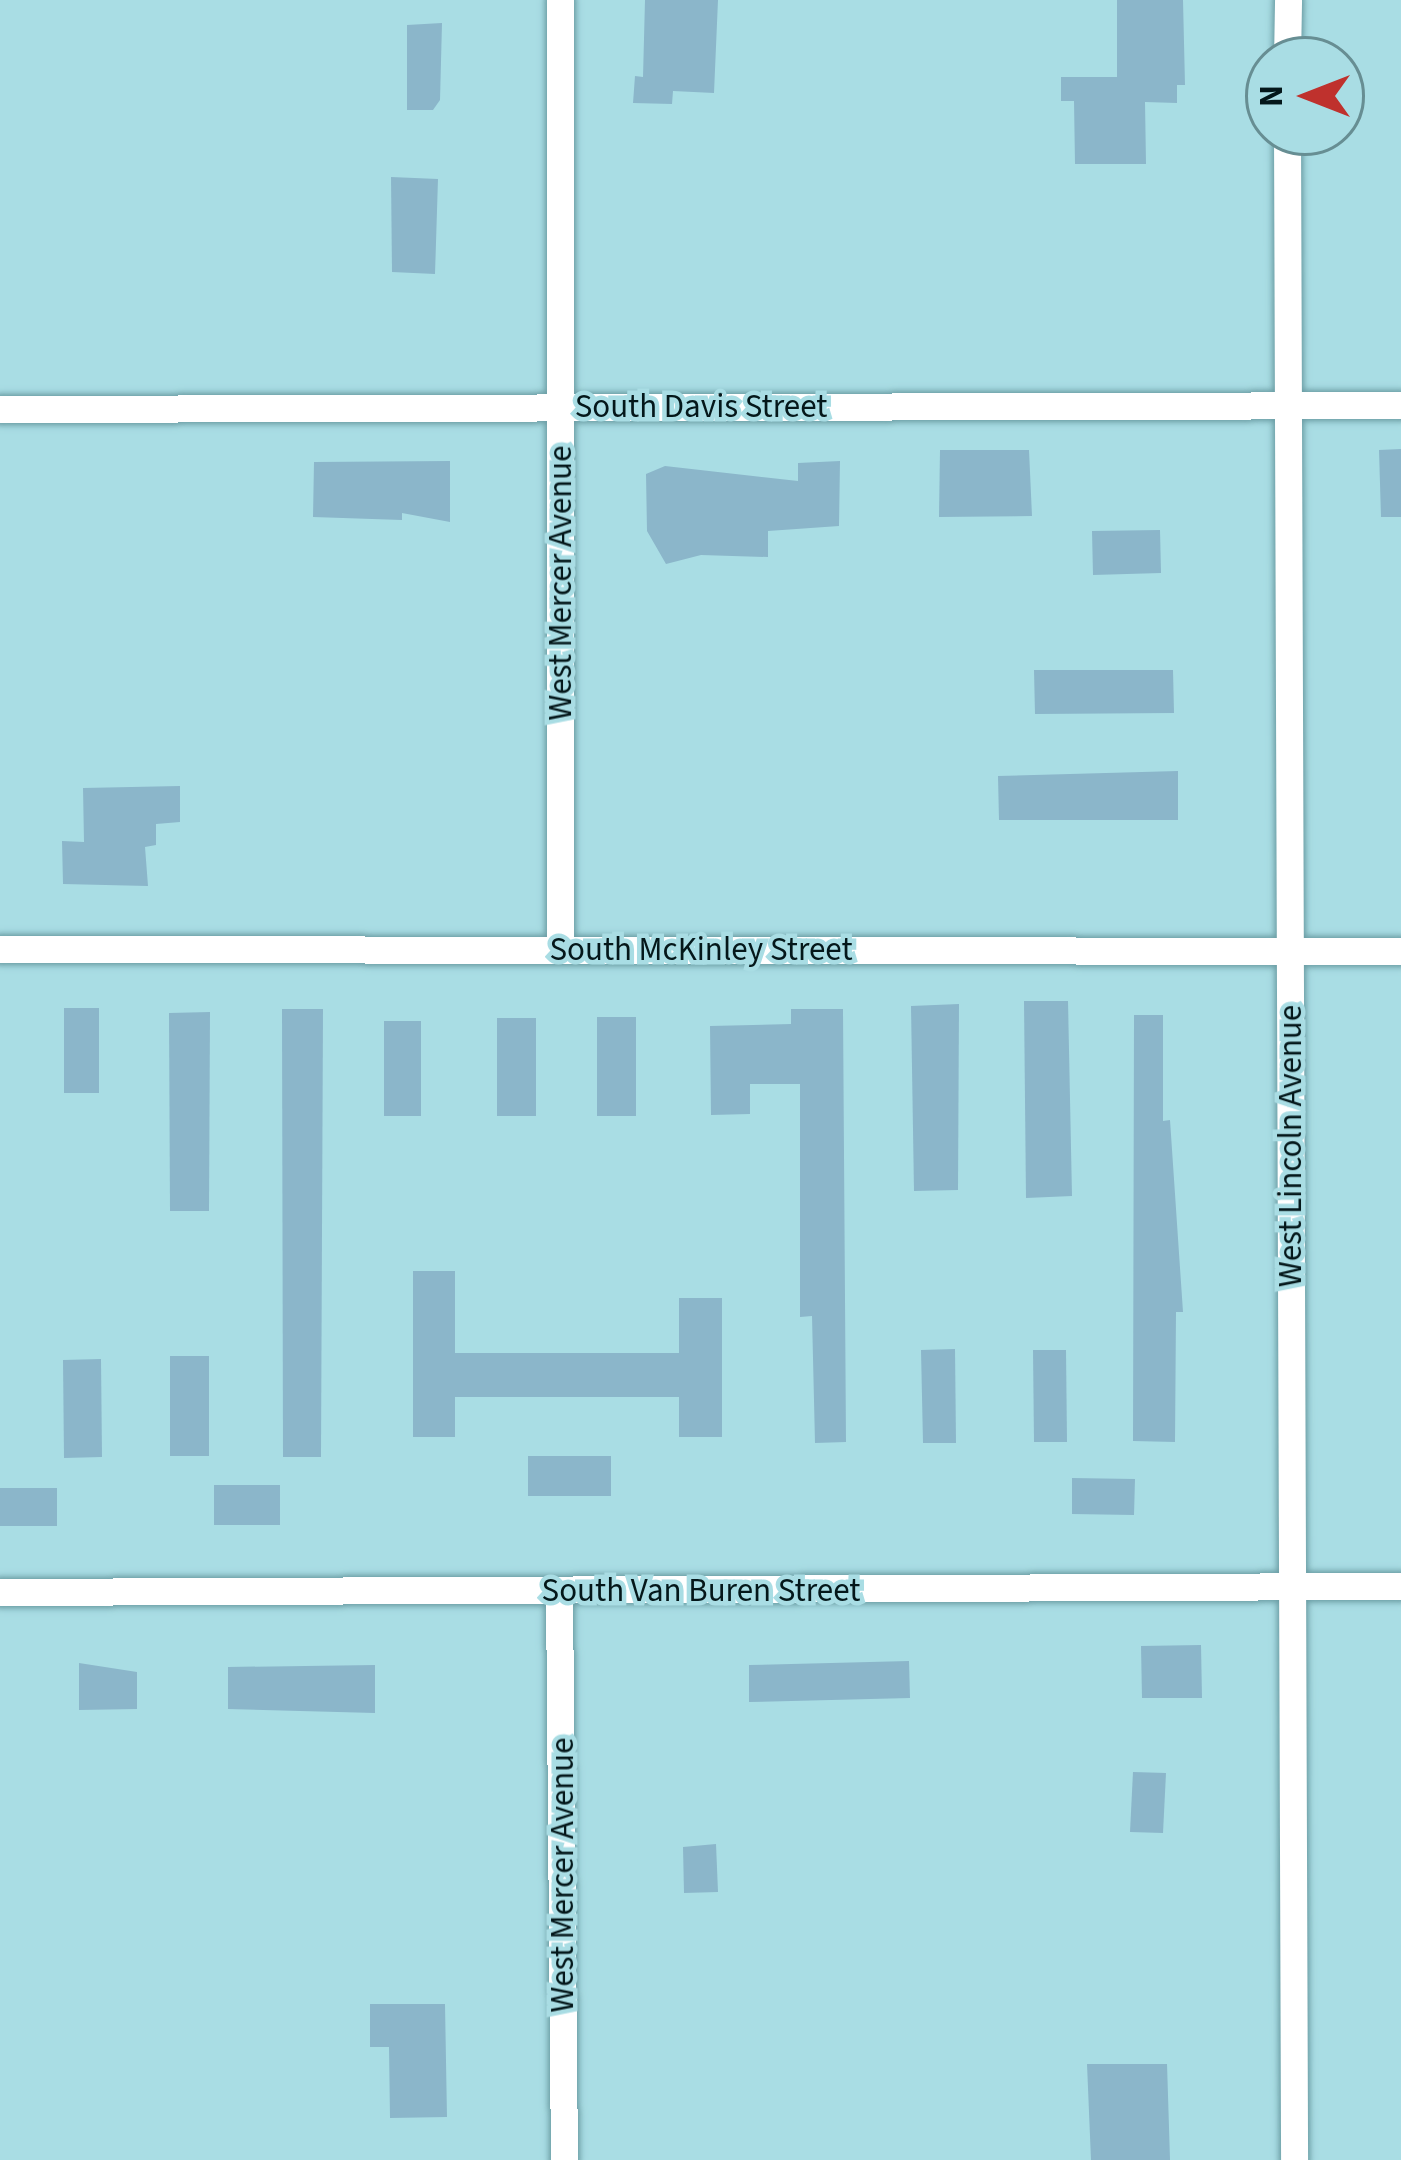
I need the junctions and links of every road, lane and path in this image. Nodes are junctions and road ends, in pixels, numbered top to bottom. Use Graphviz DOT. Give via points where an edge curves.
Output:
graph roads {
  1 [pos="560,0"];
  2 [pos="1288,0"];
  3 [pos="1288,36"];
  4 [pos="1287,156"];
  5 [pos="1287,404"];
  6 [pos="1401,405"];
  7 [pos="561,408"];
  8 [pos="0,409"];
  9 [pos="0,950"];
  10 [pos="560,950"];
  11 [pos="1401,951"];
  12 [pos="1291,952"];
  13 [pos="1401,1586"];
  14 [pos="1292,1588"];
  15 [pos="559,1591"];
  16 [pos="0,1592"];
  17 [pos="564,2160"];
  18 [pos="1294,2160"];
  1 -- 7 [label="street, West Mercer Avenue"];
  2 -- 3 [label="street"];
  4 -- 5 [label="street, West Lincoln Avenue"];
  5 -- 6 [label="street, South Davis Street"];
  5 -- 7 [label="street, South Davis Street"];
  5 -- 12 [label="street, West Lincoln Avenue"];
  7 -- 8 [label="street, South Davis Street"];
  7 -- 10 [label="street, West Mercer Avenue"];
  9 -- 10 [label="street, South McKinley Street"];
  10 -- 12 [label="street, South McKinley Street"];
  11 -- 12 [label="street, South McKinley Street"];
  12 -- 14 [label="street, West Lincoln Avenue"];
  13 -- 14 [label="street, South Van Buren Street"];
  14 -- 15 [label="street, South Van Buren Street"];
  14 -- 18 [label="street, West Lincoln Avenue"];
  15 -- 16 [label="street, South Van Buren Street"];
  15 -- 17 [label="street, West Mercer Avenue"];
}
